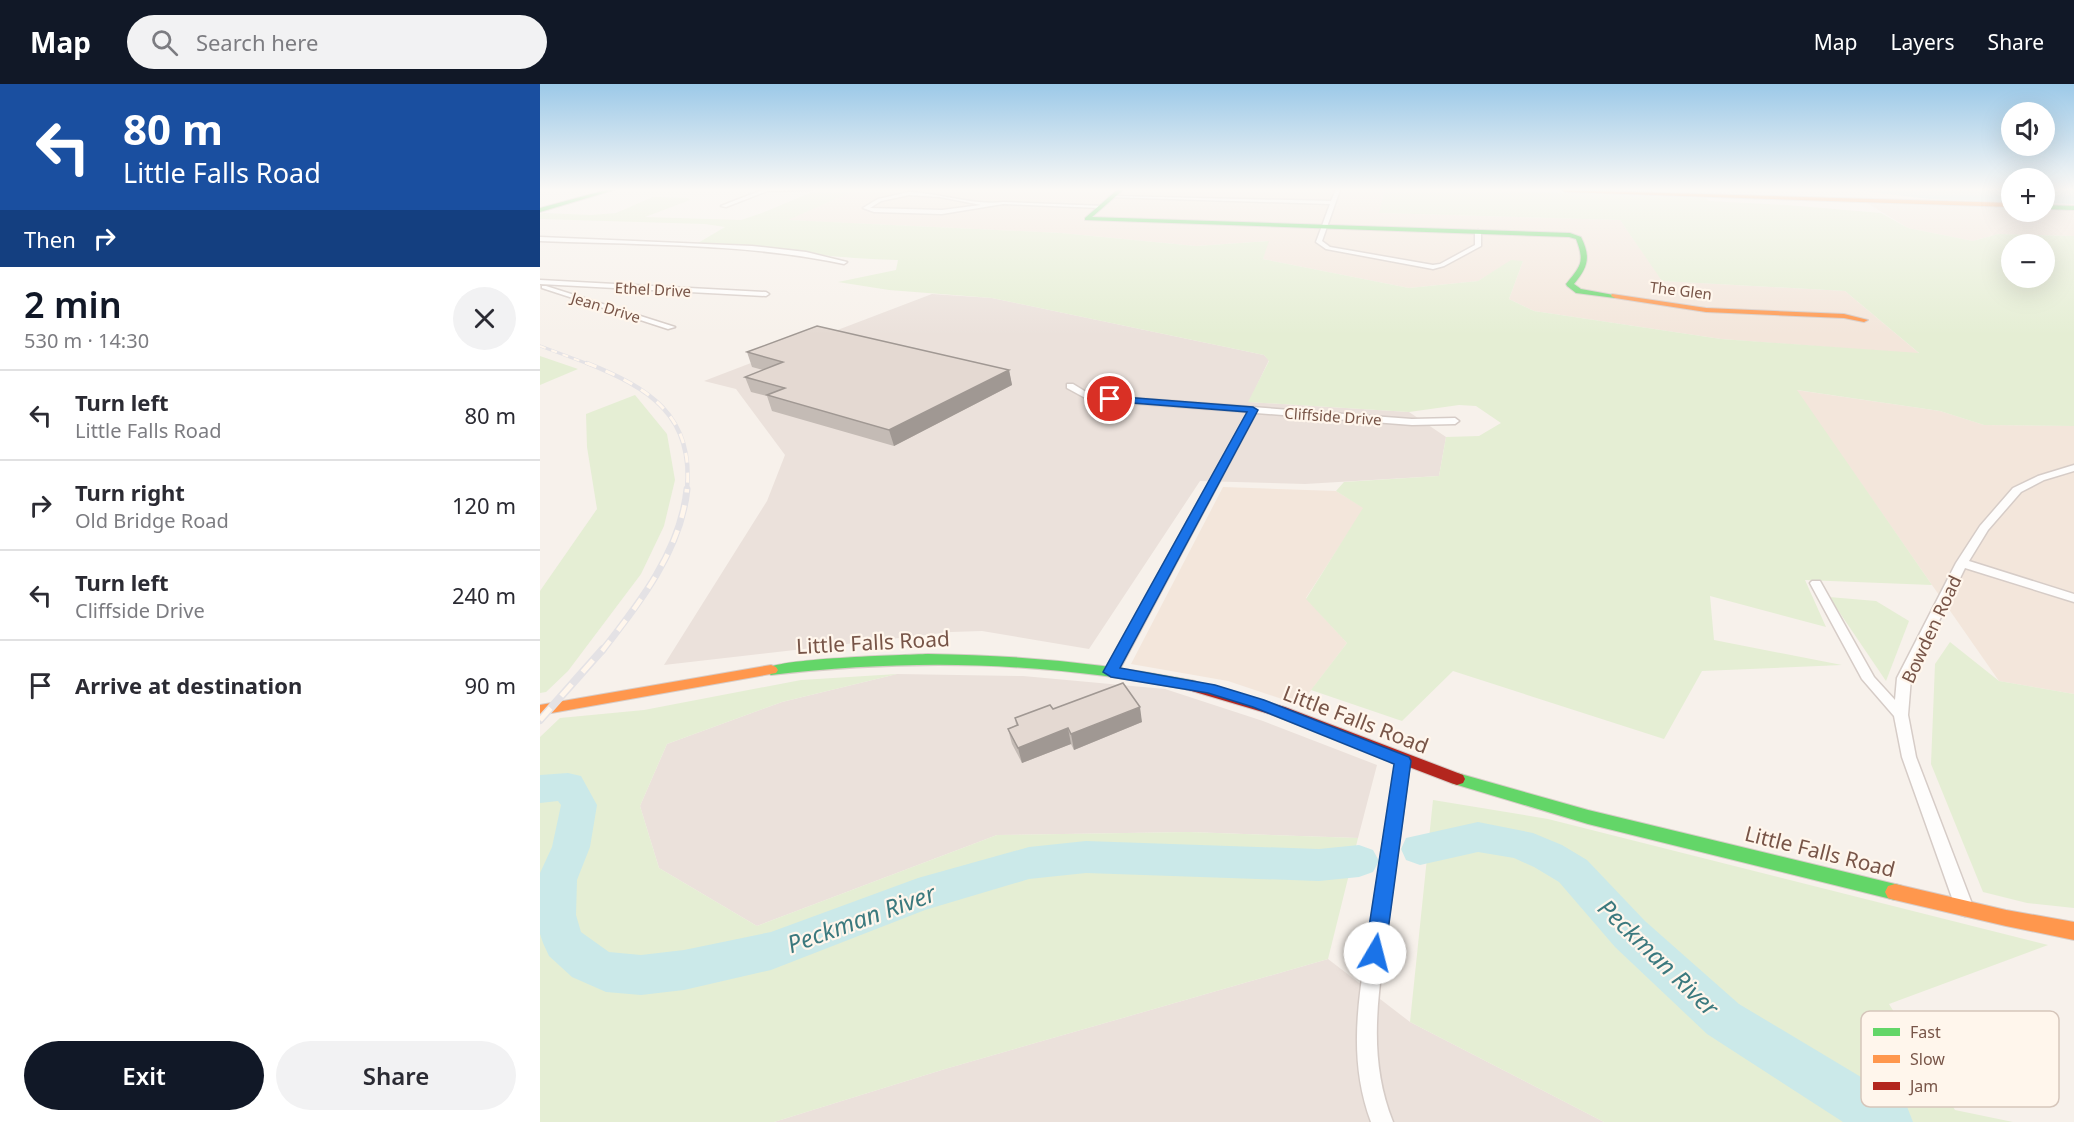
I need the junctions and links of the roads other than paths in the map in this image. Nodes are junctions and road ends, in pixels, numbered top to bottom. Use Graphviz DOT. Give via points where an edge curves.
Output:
graph roads {
  1 [pos="1321,238"];
  2 [pos="1479,238"];
  3 [pos="1579,238"];
  4 [pos="540,239"];
  5 [pos="844,262"];
  6 [pos="540,284"];
  7 [pos="766,294"];
  8 [pos="1864,320"];
  9 [pos="671,327"];
  10 [pos="1070,386"];
  11 [pos="1253,410"];
  12 [pos="1455,421"];
  13 [pos="2074,468"];
  14 [pos="1962,563"];
  15 [pos="1816,583"];
  16 [pos="2074,598"];
  17 [pos="1111,672"];
  18 [pos="540,710"];
  19 [pos="1901,715"];
  20 [pos="1403,761"];
  21 [pos="1965,909"];
  22 [pos="2074,931"];
  23 [pos="1382,1122"];
  1 -- 2 [label="street" via="1320,242 1328,248 1421,266 1442,265 1476,248"];
  3 -- 8 [label="street, The Glen" via="1586,257 1585,269 1569,285 1579,291 1706,310"];
  4 -- 5 [label="street" via="752,248"];
  6 -- 7 [label="street, Ethel Drive"];
  6 -- 9 [label="street, Jean Drive"];
  10 -- 11 [label="street, Cliffside Drive" via="1089,397"];
  11 -- 12 [label="street, Cliffside Drive" via="1412,422"];
  11 -- 17 [label="street"];
  13 -- 14 [label="street, Bowden Road" via="2017,490 1984,528"];
  14 -- 16 [label="street"];
  14 -- 19 [label="street, Bowden Road" via="1904,678"];
  15 -- 19 [label="street" via="1869,679"];
  17 -- 18 [label="street, Little Falls Road" via="953,657 878,659 779,669"];
  17 -- 20 [label="street, Little Falls Road" via="1230,694"];
  19 -- 21 [label="street, Bowden Road" via="1909,757"];
  20 -- 21 [label="street, Little Falls Road" via="1556,808"];
  20 -- 23 [label="street" via="1366,1016 1368,1081"];
  21 -- 22 [label="street, Little Falls Road"];
}
